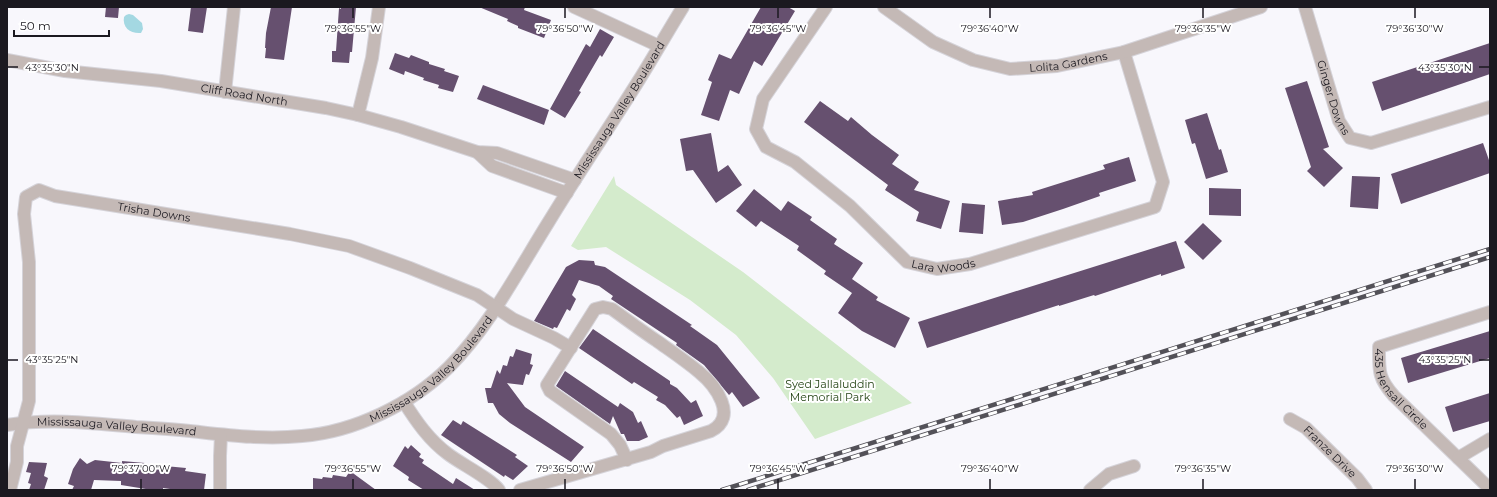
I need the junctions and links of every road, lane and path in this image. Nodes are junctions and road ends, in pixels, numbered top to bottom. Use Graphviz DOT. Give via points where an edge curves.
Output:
graph roads {
  1 [pos="234,7"];
  2 [pos="379,7"];
  3 [pos="574,7"];
  4 [pos="683,7"];
  5 [pos="826,7"];
  6 [pos="884,7"];
  7 [pos="1261,7"];
  8 [pos="1305,7"];
  9 [pos="659,46"];
  10 [pos="1124,52"];
  11 [pos="7,60"];
  12 [pos="225,92"];
  13 [pos="1490,106"];
  14 [pos="358,115"];
  15 [pos="477,152"];
  16 [pos="575,180"];
  17 [pos="567,192"];
  18 [pos="495,308"];
  19 [pos="1490,312"];
  20 [pos="571,348"];
  21 [pos="404,402"];
  22 [pos="1290,419"];
  23 [pos="24,422"];
  24 [pos="7,425"];
  25 [pos="221,434"];
  26 [pos="1490,439"];
  27 [pos="1458,458"];
  28 [pos="627,460"];
  29 [pos="1134,466"];
  30 [pos="1490,489"];
  31 [pos="10,490"];
  32 [pos="220,490"];
  33 [pos="499,490"];
  34 [pos="520,490"];
  35 [pos="1090,490"];
  36 [pos="1366,490"];
  1 -- 12 [label="street"];
  2 -- 14 [label="street" via="372,58"];
  3 -- 9 [label="street"];
  4 -- 9 [label="street, Mississauga Valley Boulevard"];
  5 -- 10 [label="street, Lara Woods" via="763,99 756,129 766,147 795,162 850,206 906,262 937,269 970,264 1155,208 1163,182"];
  6 -- 10 [label="street, Lolita Gardens" via="932,42 973,60 1010,69 1056,66"];
  7 -- 10 [label="street, Lolita Gardens"];
  8 -- 13 [label="street, Ginger Downs" via="1339,121 1350,138 1371,143"];
  9 -- 16 [label="street, Mississauga Valley Boulevard"];
  11 -- 12 [label="street, Cliff Road North"];
  12 -- 14 [label="street, Cliff Road North"];
  14 -- 15 [label="street, Cliff Road North"];
  15 -- 16 [label="street, Cliff Road North" via="497,153"];
  15 -- 17 [label="street, Cliff Road North" via="492,166"];
  16 -- 17 [label="street, Mississauga Valley Boulevard"];
  17 -- 18 [label="street, Mississauga Valley Boulevard"];
  18 -- 20 [label="street"];
  18 -- 21 [label="street, Mississauga Valley Boulevard" via="469,345 449,367 424,389"];
  18 -- 23 [label="street, Trisha Downs" via="473,293 349,246 55,196 39,190 26,197 24,214 29,262 29,401"];
  19 -- 27 [label="street, 435 Hensall Circle" via="1379,347 1379,370 1386,387"];
  20 -- 28 [label="street" via="547,386 550,391 611,434"];
  20 -- 28 [label="street" via="595,309 612,309 700,372 723,402 723,422 718,428"];
  21 -- 25 [label="street, Mississauga Valley Boulevard" via="338,430 303,436 261,438"];
  21 -- 33 [label="street" via="430,438 447,454"];
  22 -- 36 [label="street, Franze Drive" via="1306,428"];
  23 -- 24 [label="street, Mississauga Valley Boulevard"];
  23 -- 25 [label="street, Mississauga Valley Boulevard" via="62,421"];
  23 -- 31 [label="street" via="17,446 17,462"];
  25 -- 32 [label="street"];
  26 -- 27 [label="street"];
  27 -- 30 [label="street, 435 Hensall Circle"];
  28 -- 34 [label="street"];
  29 -- 35 [label="street" via="1109,474"];
}
